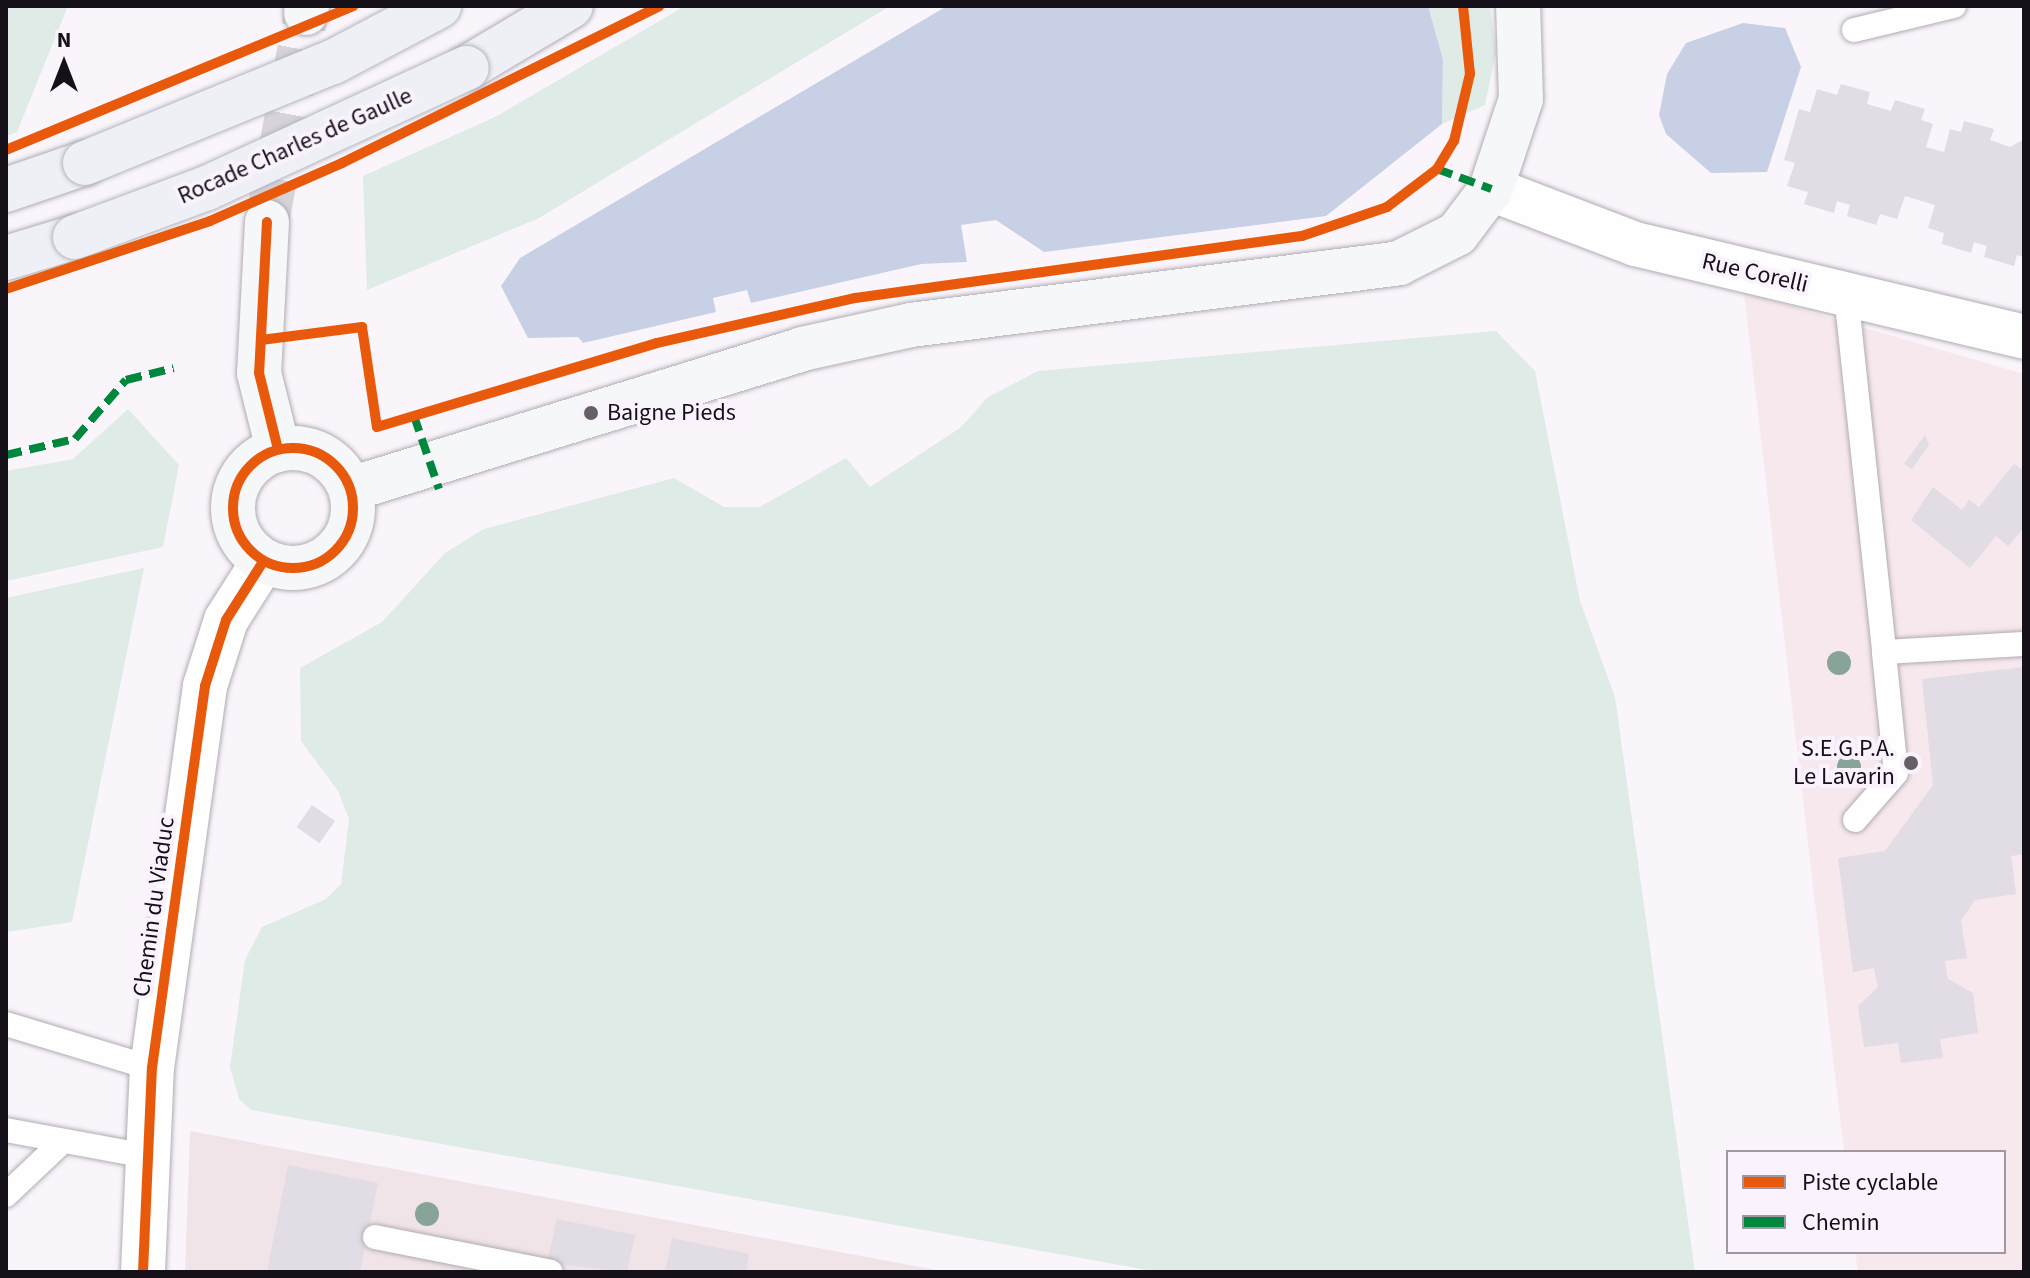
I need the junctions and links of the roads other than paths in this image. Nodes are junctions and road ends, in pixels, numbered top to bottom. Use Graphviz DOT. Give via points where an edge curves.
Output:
graph roads {
  1 [pos="439,6"];
  2 [pos="571,6"];
  3 [pos="1518,6"];
  4 [pos="1954,6"];
  5 [pos="1854,30"];
  6 [pos="1491,189"];
  7 [pos="6,190"];
  8 [pos="267,222"];
  9 [pos="6,258"];
  10 [pos="1846,294"];
  11 [pos="2024,337"];
  12 [pos="278,449"];
  13 [pos="351,489"];
  14 [pos="263,562"];
  15 [pos="2024,644"];
  16 [pos="1884,652"];
  17 [pos="1855,820"];
  18 [pos="6,1024"];
  19 [pos="152,1068"];
  20 [pos="6,1130"];
  21 [pos="61,1143"];
  22 [pos="146,1156"];
  23 [pos="6,1195"];
  24 [pos="375,1237"];
  25 [pos="450,1262"];
  26 [pos="143,1272"];
  27 [pos="551,1272"];
  1 -- 7 [label="main road, bridge" via="320,69"];
  2 -- 9 [label="main road, Rocade Charles de Gaulle, bridge" via="467,68 207,188"];
  3 -- 6 [label="main road" via="1521,99"];
  4 -- 5 [label="lane"];
  6 -- 10 [label="street, Rue Corelli" via="1635,244"];
  6 -- 13 [label="main road" via="1457,234 1399,263 911,325 802,349"];
  8 -- 12 [label="main road" via="259,373"];
  10 -- 11 [label="street, Rue Corelli"];
  10 -- 16 [label="lane"];
  12 -- 13 [label="main road" via="308,449 335,464"];
  12 -- 14 [label="main road" via="246,470 232,515 242,542"];
  13 -- 14 [label="main road" via="354,518 342,545 320,563 291,569"];
  14 -- 19 [label="street, Chemin du Viaduc" via="226,620 205,686"];
  15 -- 16 [label="lane"];
  16 -- 17 [label="lane" via="1896,773"];
  18 -- 19 [label="lane"];
  19 -- 22 [label="street, Chemin du Viaduc"];
  20 -- 21 [label="lane"];
  21 -- 22 [label="lane"];
  21 -- 23 [label="lane"];
  22 -- 26 [label="street, Chemin du Viaduc"];
  24 -- 25 [label="lane"];
  25 -- 27 [label="lane"];
}
